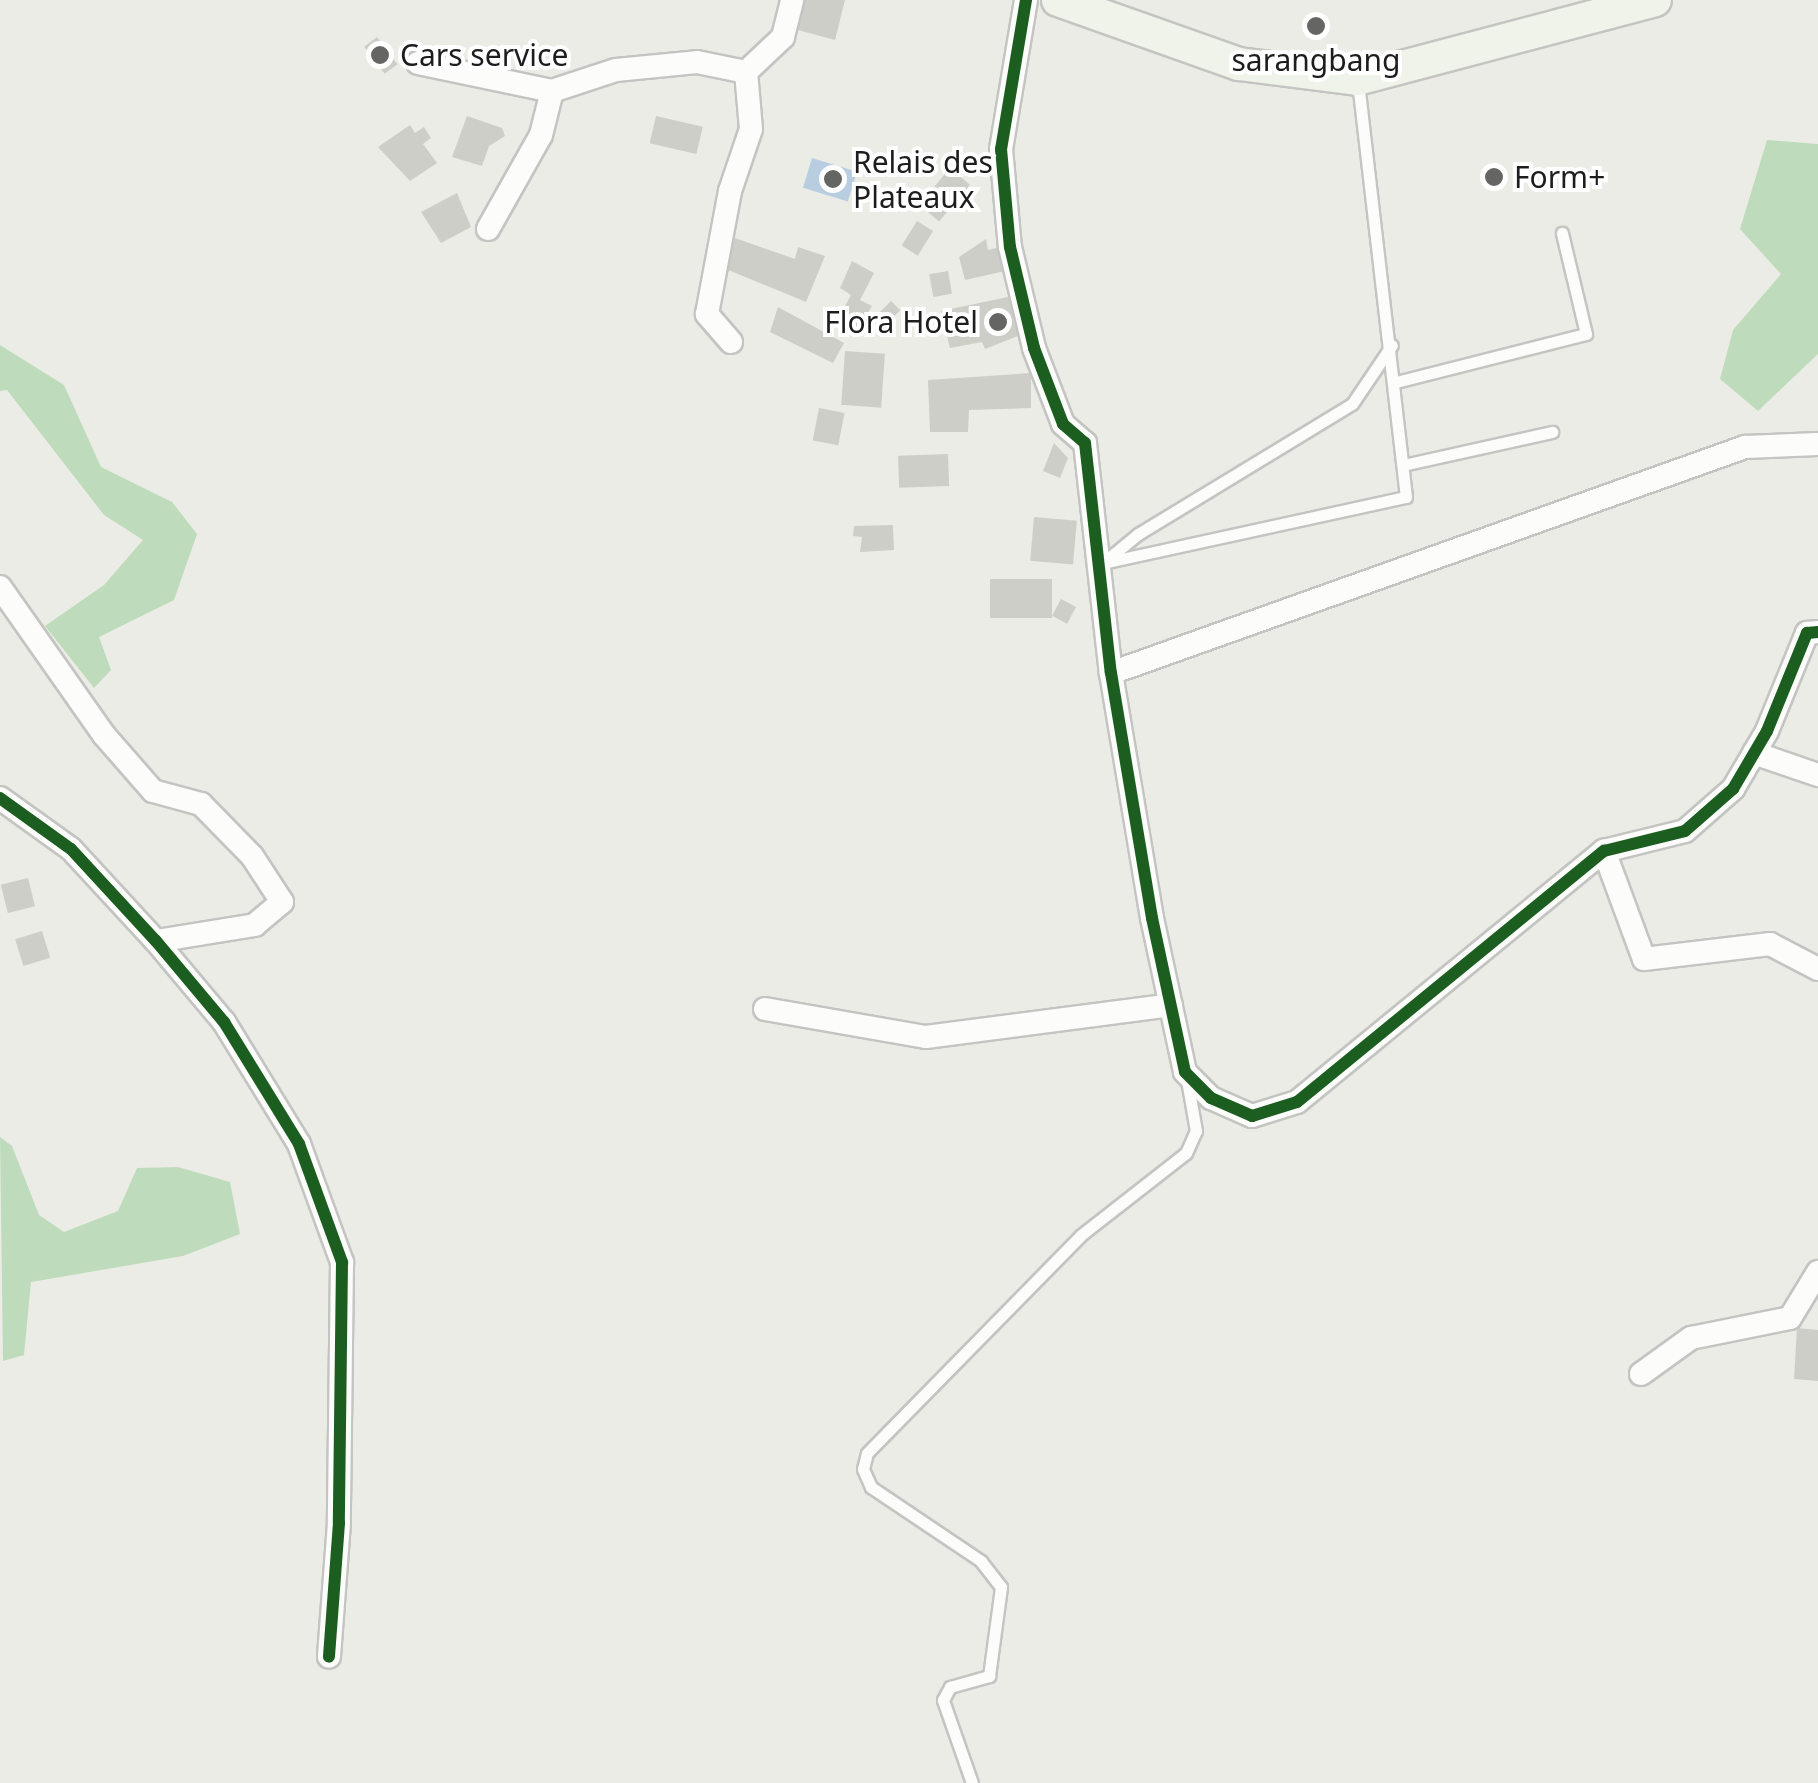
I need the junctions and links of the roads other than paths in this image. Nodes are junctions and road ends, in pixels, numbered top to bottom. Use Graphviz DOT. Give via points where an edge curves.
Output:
graph roads {
  1 [pos="792,0"];
  2 [pos="1026,0"];
  3 [pos="1058,0"];
  4 [pos="1654,0"];
  5 [pos="1607,8"];
  6 [pos="418,63"];
  7 [pos="746,72"];
  8 [pos="1357,79"];
  9 [pos="552,91"];
  10 [pos="488,229"];
  11 [pos="1562,233"];
  12 [pos="730,342"];
  13 [pos="1392,345"];
  14 [pos="1396,382"];
  15 [pos="1552,432"];
  16 [pos="1818,444"];
  17 [pos="1403,465"];
  18 [pos="1103,563"];
  19 [pos="0,588"];
  20 [pos="1818,632"];
  21 [pos="1111,673"];
  22 [pos="1754,753"];
  23 [pos="1818,775"];
  24 [pos="0,798"];
  25 [pos="1604,851"];
  26 [pos="156,942"];
  27 [pos="1818,969"];
  28 [pos="1171,1005"];
  29 [pos="766,1009"];
  30 [pos="1186,1072"];
  31 [pos="1818,1272"];
  32 [pos="1641,1374"];
  33 [pos="329,1657"];
  34 [pos="972,1783"];
  1 -- 7 [label="street" via="783,37"];
  2 -- 18 [label="street" via="1001,148 1010,246 1034,348 1063,424 1085,443"];
  3 -- 8 [label="main road" via="1239,64"];
  4 -- 5 [label="main road"];
  5 -- 8 [label="main road"];
  6 -- 9 [label="street"];
  7 -- 9 [label="street" via="697,62 616,70"];
  7 -- 12 [label="street" via="751,129 730,191 707,314"];
  8 -- 13 [label="lane"];
  9 -- 10 [label="street" via="541,135"];
  11 -- 14 [label="lane" via="1586,334"];
  13 -- 14 [label="lane"];
  13 -- 18 [label="lane" via="1352,404 1138,534"];
  14 -- 17 [label="lane"];
  15 -- 17 [label="lane"];
  16 -- 21 [label="street" via="1745,447"];
  17 -- 18 [label="lane" via="1406,497"];
  18 -- 21 [label="street"];
  19 -- 26 [label="street" via="104,735 153,791 201,804 252,856 282,902 254,925"];
  20 -- 22 [label="street" via="1807,632"];
  21 -- 28 [label="street"];
  22 -- 23 [label="street"];
  22 -- 25 [label="street" via="1733,788 1686,831"];
  24 -- 26 [label="street" via="71,849"];
  25 -- 27 [label="street" via="1644,958 1770,944"];
  25 -- 30 [label="street" via="1297,1102 1252,1116 1211,1098"];
  26 -- 33 [label="street" via="224,1022 300,1144 342,1262 339,1523"];
  28 -- 29 [label="street" via="926,1038"];
  28 -- 30 [label="street"];
  30 -- 34 [label="lane" via="1196,1124 1186,1153 1071,1244 867,1452 863,1469 871,1486 981,1560 1001,1587 989,1676 950,1687 943,1700"];
  31 -- 32 [label="street" via="1790,1318 1691,1338"];
}
